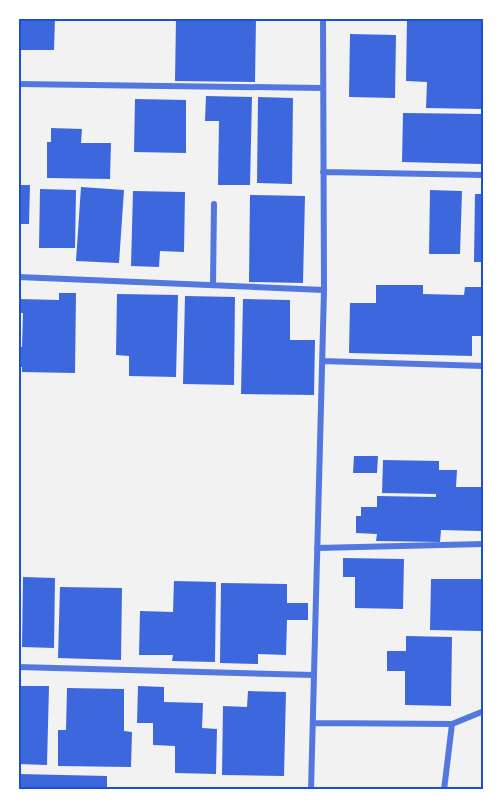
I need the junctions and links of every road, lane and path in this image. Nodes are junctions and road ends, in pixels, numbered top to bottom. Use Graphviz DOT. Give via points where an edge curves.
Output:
graph roads {
  1 [pos="323,18"];
  2 [pos="18,84"];
  3 [pos="322,88"];
  4 [pos="323,172"];
  5 [pos="484,175"];
  6 [pos="214,204"];
  7 [pos="18,277"];
  8 [pos="213,284"];
  9 [pos="324,290"];
  10 [pos="322,361"];
  11 [pos="484,366"];
  12 [pos="484,544"];
  13 [pos="317,548"];
  14 [pos="18,668"];
  15 [pos="314,675"];
  16 [pos="484,711"];
  17 [pos="313,723"];
  18 [pos="452,724"];
  19 [pos="311,790"];
  20 [pos="444,790"];
  1 -- 3 [label="street"];
  2 -- 3 [label="street"];
  3 -- 4 [label="street"];
  4 -- 5 [label="street"];
  4 -- 9 [label="street"];
  6 -- 8 [label="street"];
  7 -- 8 [label="street"];
  8 -- 9 [label="street"];
  9 -- 10 [label="street"];
  10 -- 11 [label="street"];
  10 -- 13 [label="street"];
  12 -- 13 [label="street"];
  13 -- 15 [label="street"];
  14 -- 15 [label="street"];
  15 -- 17 [label="street"];
  16 -- 18 [label="street"];
  17 -- 18 [label="street"];
  17 -- 19 [label="street"];
  18 -- 20 [label="street"];
}
